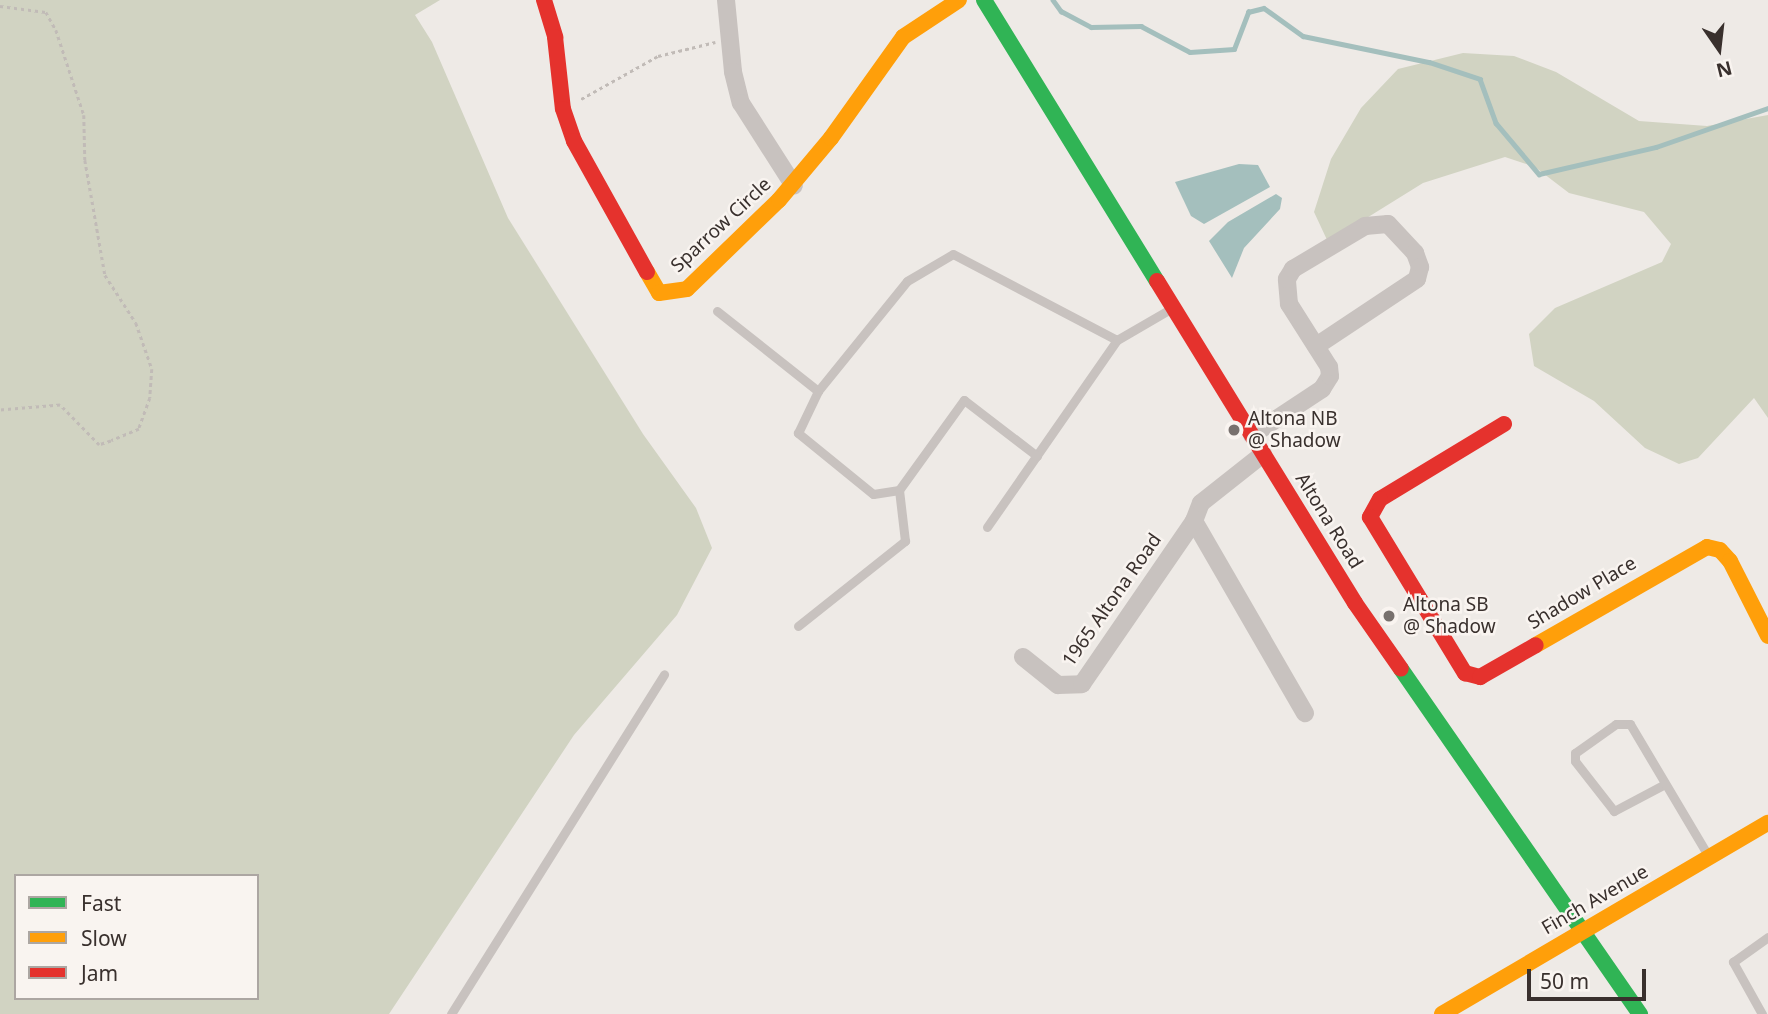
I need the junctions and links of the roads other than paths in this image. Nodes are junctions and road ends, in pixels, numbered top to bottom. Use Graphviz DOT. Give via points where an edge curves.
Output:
graph roads {
  1 [pos="544,0"];
  2 [pos="726,0"];
  3 [pos="959,0"];
  4 [pos="984,0"];
  5 [pos="794,186"];
  6 [pos="1173,307"];
  7 [pos="717,311"];
  8 [pos="1117,340"];
  9 [pos="1316,346"];
  10 [pos="818,391"];
  11 [pos="1504,424"];
  12 [pos="1252,435"];
  13 [pos="1263,454"];
  14 [pos="1037,456"];
  15 [pos="899,490"];
  16 [pos="1194,521"];
  17 [pos="987,527"];
  18 [pos="797,626"];
  19 [pos="1768,636"];
  20 [pos="1023,657"];
  21 [pos="664,674"];
  22 [pos="1305,713"];
  23 [pos="1665,784"];
  24 [pos="1768,822"];
  25 [pos="1709,857"];
  26 [pos="1581,934"];
  27 [pos="1768,937"];
  28 [pos="451,1014"];
  29 [pos="1442,1014"];
  30 [pos="1640,1014"];
  31 [pos="1762,1014"];
  1 -- 5 [label="street, Sparrow Circle" via="555,37 563,109 592,177 659,293 687,289"];
  2 -- 5 [label="street" via="741,103"];
  3 -- 5 [label="street, Sparrow Circle" via="903,37"];
  4 -- 6 [label="street, Altona Road"];
  6 -- 8 [label="lane"];
  6 -- 12 [label="street, Altona Road"];
  7 -- 10 [label="lane"];
  8 -- 10 [label="lane" via="953,254 907,281"];
  8 -- 14 [label="lane"];
  9 -- 9 [label="street" via="1289,304 1287,279 1293,269 1365,226 1388,224 1415,253 1420,267 1417,279"];
  9 -- 12 [label="street" via="1329,367 1327,382"];
  10 -- 15 [label="lane" via="798,433 873,494"];
  11 -- 19 [label="street, Shadow Place" via="1380,499 1370,517 1465,673 1480,677 1707,547 1720,550 1730,561"];
  12 -- 13 [label="street, Altona Road"];
  13 -- 16 [label="street, 1965 Altona Road" via="1201,503"];
  13 -- 26 [label="street, Altona Road" via="1355,603"];
  14 -- 15 [label="lane" via="964,400"];
  14 -- 17 [label="lane"];
  15 -- 18 [label="lane" via="905,541"];
  16 -- 20 [label="street, 1965 Altona Road" via="1082,684 1058,685"];
  16 -- 22 [label="street"];
  21 -- 28 [label="lane"];
  23 -- 23 [label="lane" via="1614,811 1575,761 1575,753 1616,724 1630,724"];
  23 -- 25 [label="lane"];
  24 -- 25 [label="street, Finch Avenue"];
  25 -- 26 [label="street, Finch Avenue"];
  26 -- 29 [label="street, Finch Avenue"];
  26 -- 30 [label="street, Altona Road"];
  27 -- 31 [label="lane" via="1733,962"];
}
